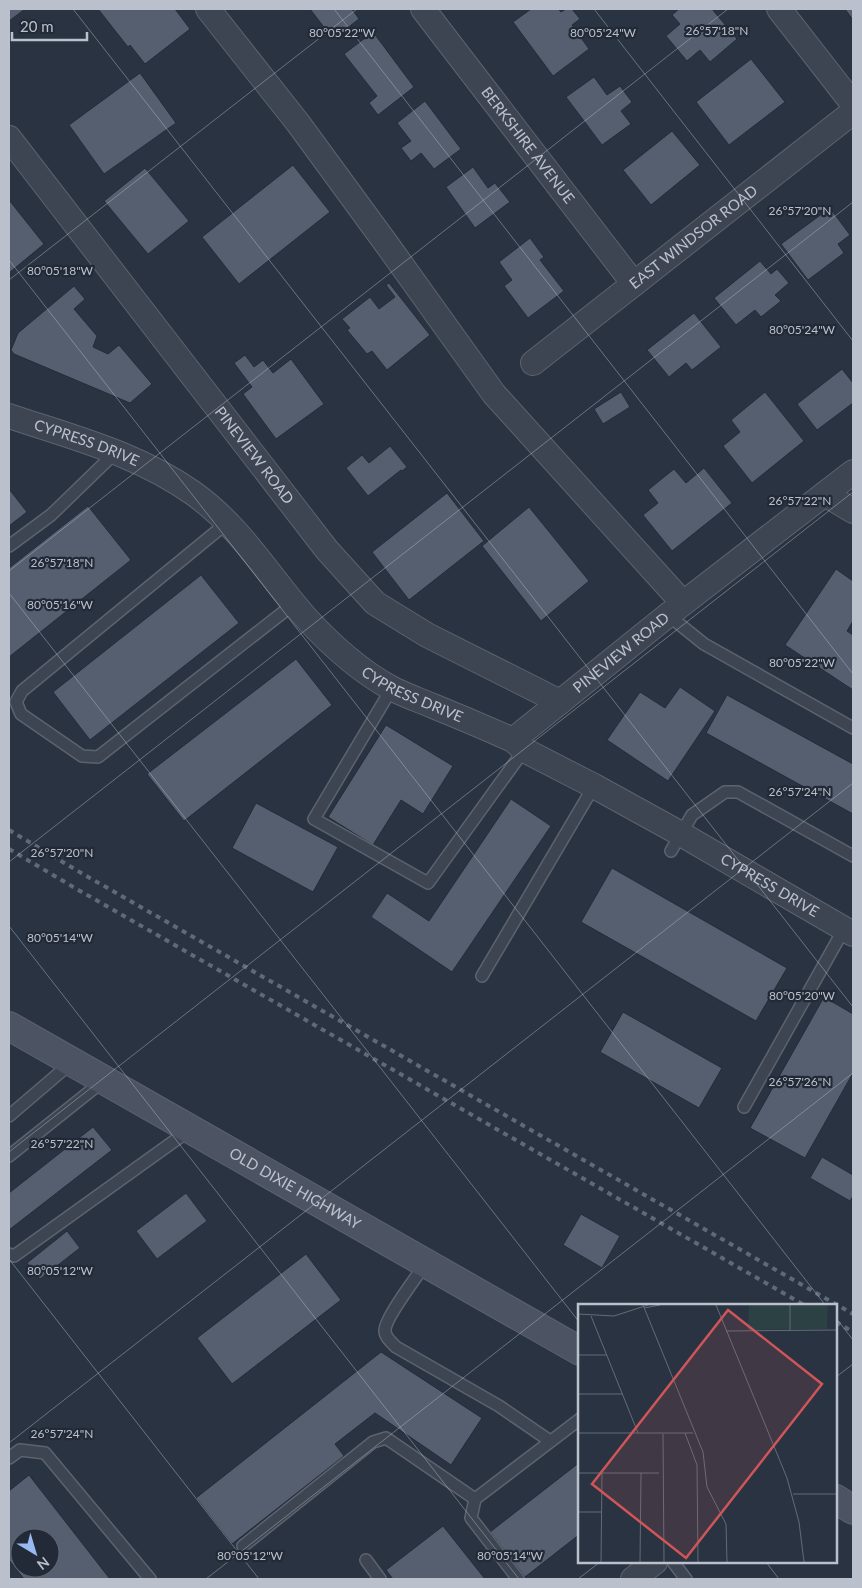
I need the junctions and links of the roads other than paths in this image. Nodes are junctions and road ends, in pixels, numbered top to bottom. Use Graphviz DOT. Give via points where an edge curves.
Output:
graph roads {
  1 [pos="208,9"];
  2 [pos="422,9"];
  3 [pos="779,9"];
  4 [pos="853,104"];
  5 [pos="853,112"];
  6 [pos="9,138"];
  7 [pos="634,284"];
  8 [pos="533,363"];
  9 [pos="9,417"];
  10 [pos="117,452"];
  11 [pos="853,472"];
  12 [pos="825,494"];
  13 [pos="853,510"];
  14 [pos="228,522"];
  15 [pos="9,546"];
  16 [pos="295,603"];
  17 [pos="675,609"];
  18 [pos="392,688"];
  19 [pos="560,702"];
  20 [pos="853,728"];
  21 [pos="519,745"];
  22 [pos="594,786"];
  23 [pos="676,843"];
  24 [pos="853,856"];
  25 [pos="849,932"];
  26 [pos="482,976"];
  27 [pos="9,1026"];
  28 [pos="72,1062"];
  29 [pos="104,1080"];
  30 [pos="744,1107"];
  31 [pos="9,1116"];
  32 [pos="191,1129"];
  33 [pos="9,1156"];
  34 [pos="9,1254"];
  35 [pos="426,1263"];
  36 [pos="578,1350"];
  37 [pos="578,1420"];
  38 [pos="550,1441"];
  39 [pos="9,1458"];
  40 [pos="475,1499"];
  41 [pos="837,1500"];
  42 [pos="853,1510"];
  43 [pos="243,1546"];
  44 [pos="366,1560"];
  45 [pos="654,1563"];
  46 [pos="673,1563"];
  47 [pos="150,1579"];
  48 [pos="380,1579"];
  49 [pos="518,1579"];
  50 [pos="633,1579"];
  51 [pos="686,1579"];
  1 -- 17 [label="street, PINEVIEW ROAD" via="298,123 494,394"];
  2 -- 7 [label="street, BERKSHIRE AVENUE"];
  3 -- 4 [label="street"];
  5 -- 7 [label="street, EAST WINDSOR ROAD"];
  6 -- 19 [label="street, PINEVIEW ROAD" via="327,550 375,603 427,634"];
  7 -- 8 [label="street, EAST WINDSOR ROAD"];
  9 -- 10 [label="street, CYPRESS DRIVE"];
  10 -- 14 [label="street, CYPRESS DRIVE" via="164,474"];
  10 -- 15 [label="lane" via="51,515"];
  11 -- 12 [label="street, PINEVIEW ROAD"];
  12 -- 13 [label="street"];
  12 -- 17 [label="street, PINEVIEW ROAD"];
  14 -- 16 [label="street, CYPRESS DRIVE"];
  14 -- 16 [label="lane" via="22,690 16,702 20,714 82,756 98,757"];
  16 -- 18 [label="street, CYPRESS DRIVE" via="338,650"];
  17 -- 19 [label="street, PINEVIEW ROAD"];
  17 -- 20 [label="lane" via="704,644"];
  18 -- 21 [label="street, CYPRESS DRIVE"];
  18 -- 21 [label="lane" via="314,819 428,883"];
  19 -- 21 [label="street, PINEVIEW ROAD"];
  21 -- 22 [label="street, CYPRESS DRIVE"];
  22 -- 23 [label="street, CYPRESS DRIVE"];
  22 -- 26 [label="lane"];
  23 -- 24 [label="lane" via="692,815 725,792 738,792"];
  23 -- 25 [label="street, CYPRESS DRIVE"];
  25 -- 30 [label="lane"];
  27 -- 28 [label="street, OLD DIXIE HIGHWAY"];
  28 -- 29 [label="street, OLD DIXIE HIGHWAY"];
  28 -- 31 [label="lane"];
  29 -- 32 [label="street, OLD DIXIE HIGHWAY"];
  29 -- 33 [label="lane"];
  32 -- 34 [label="lane" via="14,1256"];
  32 -- 35 [label="street, OLD DIXIE HIGHWAY"];
  35 -- 36 [label="street, OLD DIXIE HIGHWAY"];
  35 -- 38 [label="lane" via="389,1319 385,1330 387,1337 396,1347 499,1406"];
  37 -- 38 [label="lane"];
  38 -- 40 [label="lane"];
  39 -- 47 [label="lane" via="20,1450 45,1453"];
  40 -- 43 [label="lane" via="386,1438 373,1442"];
  40 -- 49 [label="lane" via="472,1518"];
  41 -- 42 [label="street"];
  44 -- 48 [label="lane"];
  45 -- 50 [label="street"];
  46 -- 51 [label="lane"];
}
